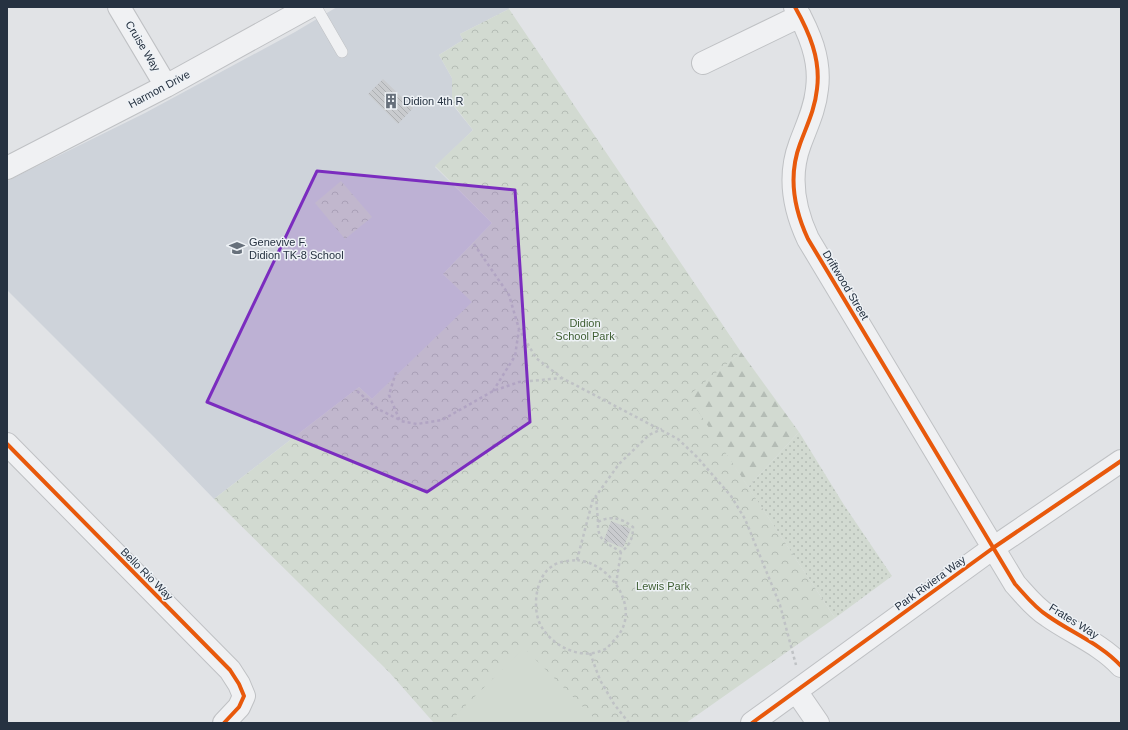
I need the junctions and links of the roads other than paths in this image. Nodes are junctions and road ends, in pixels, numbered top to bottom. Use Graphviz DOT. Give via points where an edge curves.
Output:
graph roads {
  1 [pos="119,7"];
  2 [pos="309,7"];
  3 [pos="316,7"];
  4 [pos="798,11"];
  5 [pos="342,52"];
  6 [pos="703,63"];
  7 [pos="166,86"];
  8 [pos="7,168"];
  9 [pos="7,444"];
  10 [pos="1121,461"];
  11 [pos="993,548"];
  12 [pos="1121,666"];
  13 [pos="799,689"];
  14 [pos="224,723"];
  15 [pos="752,723"];
  16 [pos="818,723"];
  1 -- 7 [label="street, Cruise Way"];
  2 -- 7 [label="street, Harmon Drive"];
  3 -- 5 [label="lane"];
  4 -- 6 [label="street, Driftwood Street"];
  4 -- 11 [label="street, Driftwood Street" via="813,46 818,70 818,88 813,113 794,164 793,191 800,222"];
  7 -- 8 [label="street, Harmon Drive"];
  9 -- 14 [label="street, Bello Rio Way" via="230,670 240,684 244,696 239,707"];
  10 -- 11 [label="street, Park Riviera Way"];
  11 -- 12 [label="street, Frates Way" via="1015,584 1030,601 1047,616 1100,648"];
  11 -- 13 [label="street, Park Riviera Way"];
  13 -- 15 [label="street, Park Riviera Way"];
  13 -- 16 [label="street"];
}
